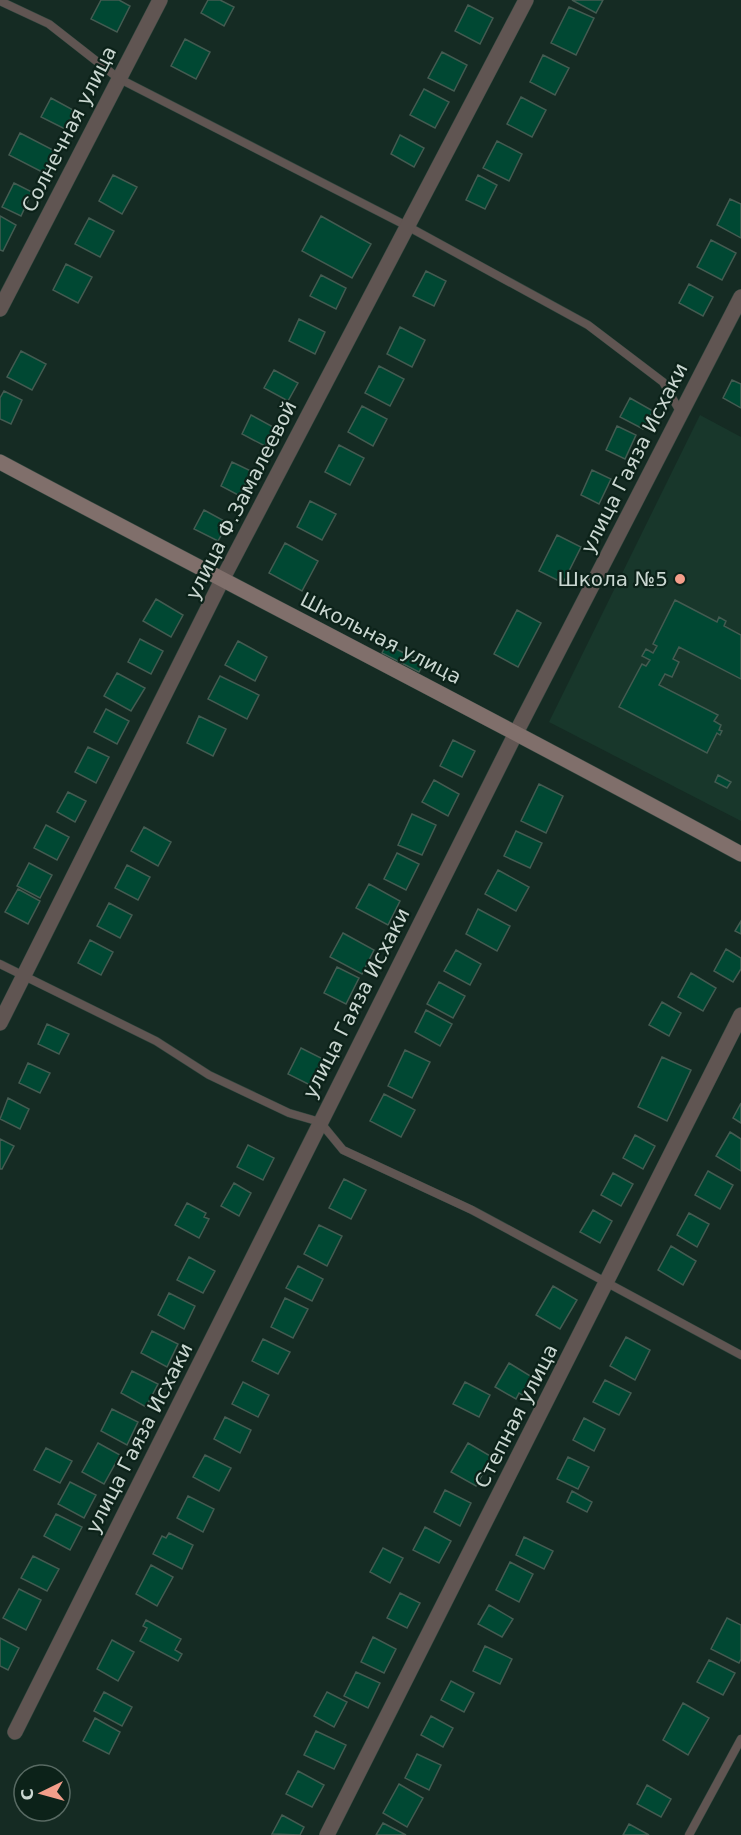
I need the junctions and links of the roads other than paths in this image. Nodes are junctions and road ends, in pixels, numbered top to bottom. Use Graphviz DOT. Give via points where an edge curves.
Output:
graph roads {
  1 [pos="0,0"];
  2 [pos="160,0"];
  3 [pos="526,0"];
  4 [pos="118,78"];
  5 [pos="407,226"];
  6 [pos="741,297"];
  7 [pos="0,309"];
  8 [pos="681,413"];
  9 [pos="0,462"];
  10 [pos="222,580"];
  11 [pos="517,731"];
  12 [pos="741,854"];
  13 [pos="0,964"];
  14 [pos="23,977"];
  15 [pos="741,1015"];
  16 [pos="0,1023"];
  17 [pos="320,1122"];
  18 [pos="607,1283"];
  19 [pos="741,1355"];
  20 [pos="15,1732"];
  21 [pos="741,1739"];
  22 [pos="327,1835"];
  23 [pos="689,1835"];
  1 -- 4 [label="lane" via="49,24"];
  2 -- 4 [label="street, Солнечная улица"];
  3 -- 5 [label="street, улица Ф.Замалеевой"];
  4 -- 5 [label="lane"];
  4 -- 7 [label="street, Солнечная улица"];
  5 -- 8 [label="lane" via="588,325 663,382"];
  5 -- 10 [label="street, улица Ф.Замалеевой"];
  6 -- 8 [label="street, улица Гаяза Исхаки"];
  8 -- 11 [label="street, улица Гаяза Исхаки"];
  9 -- 10 [label="street, Школьная улица"];
  10 -- 11 [label="street, Школьная улица"];
  10 -- 14 [label="street, улица Ф.Замалеевой"];
  11 -- 12 [label="street, Школьная улица"];
  11 -- 17 [label="street, улица Гаяза Исхаки"];
  13 -- 14 [label="lane"];
  14 -- 16 [label="street, улица Ф.Замалеевой"];
  14 -- 17 [label="lane" via="156,1041 209,1075 289,1113"];
  15 -- 18 [label="street, Степная улица"];
  17 -- 18 [label="lane" via="343,1150 472,1210"];
  17 -- 20 [label="street, улица Гаяза Исхаки"];
  18 -- 19 [label="lane"];
  18 -- 22 [label="street, Степная улица"];
  21 -- 23 [label="lane"];
}
